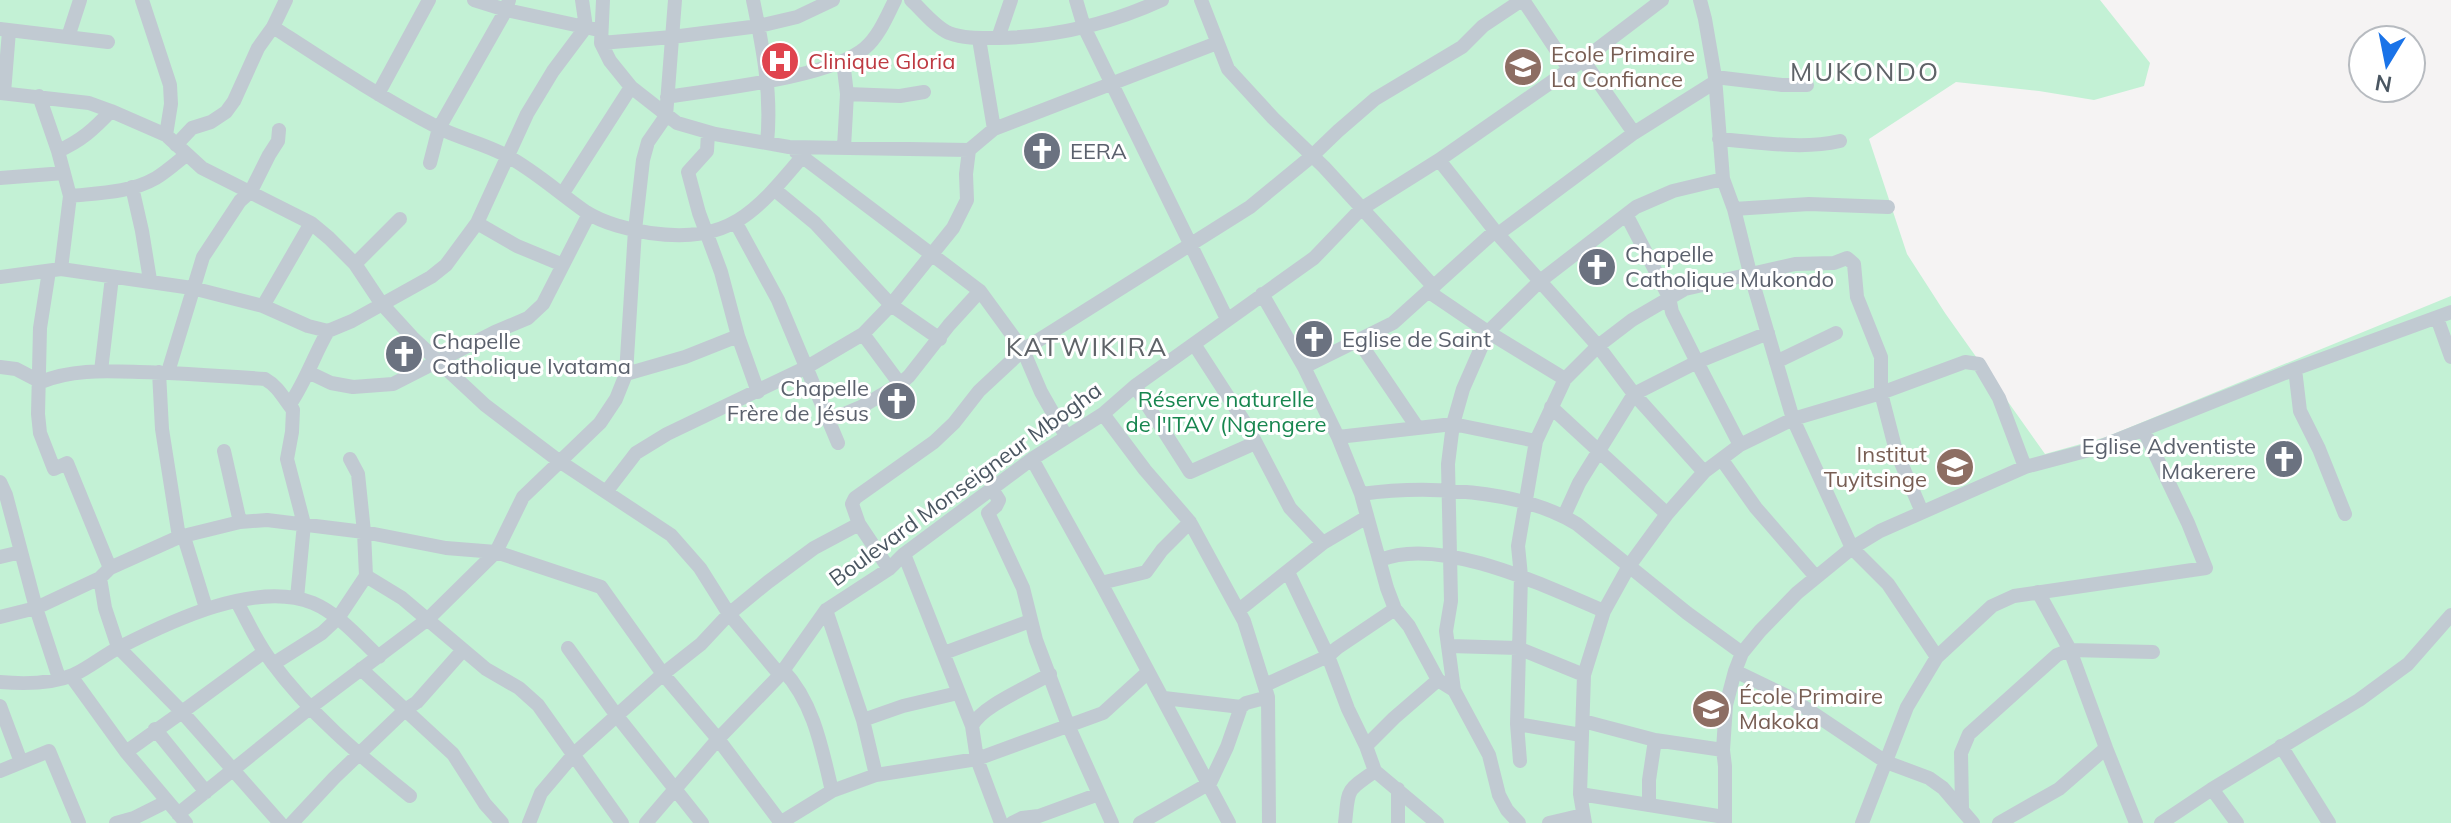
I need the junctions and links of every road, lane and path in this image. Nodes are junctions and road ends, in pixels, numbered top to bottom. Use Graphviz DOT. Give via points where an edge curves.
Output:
graph roads {
  1 [pos="80,0"];
  2 [pos="142,0"];
  3 [pos="286,0"];
  4 [pos="429,0"];
  5 [pos="474,0"];
  6 [pos="582,0"];
  7 [pos="603,0"];
  8 [pos="675,0"];
  9 [pos="753,0"];
  10 [pos="833,0"];
  11 [pos="895,0"];
  12 [pos="911,0"];
  13 [pos="1011,0"];
  14 [pos="1076,0"];
  15 [pos="1162,0"];
  16 [pos="1201,0"];
  17 [pos="1522,0"];
  18 [pos="1662,0"];
  19 [pos="1700,0"];
  20 [pos="507,5"];
  21 [pos="759,26"];
  22 [pos="273,27"];
  23 [pos="1084,27"];
  24 [pos="4,30"];
  25 [pos="596,34"];
  26 [pos="68,37"];
  27 [pos="672,37"];
  28 [pos="998,38"];
  29 [pos="979,39"];
  30 [pos="108,42"];
  31 [pos="1217,43"];
  32 [pos="1583,60"];
  33 [pos="843,61"];
  34 [pos="1569,69"];
  35 [pos="1715,79"];
  36 [pos="767,80"];
  37 [pos="1111,83"];
  38 [pos="1807,85"];
  39 [pos="631,87"];
  40 [pos="924,92"];
  41 [pos="2,93"];
  42 [pos="378,94"];
  43 [pos="847,94"];
  44 [pos="39,96"];
  45 [pos="667,97"];
  46 [pos="111,111"];
  47 [pos="666,116"];
  48 [pos="439,128"];
  49 [pos="994,129"];
  50 [pos="279,130"];
  51 [pos="708,132"];
  52 [pos="1634,133"];
  53 [pos="1719,139"];
  54 [pos="1840,141"];
  55 [pos="767,143"];
  56 [pos="176,145"];
  57 [pos="789,147"];
  58 [pos="844,147"];
  59 [pos="969,150"];
  60 [pos="58,151"];
  61 [pos="507,156"];
  62 [pos="1312,156"];
  63 [pos="802,157"];
  64 [pos="1439,160"];
  65 [pos="430,163"];
  66 [pos="64,173"];
  67 [pos="0,178"];
  68 [pos="1723,179"];
  69 [pos="132,187"];
  70 [pos="775,190"];
  71 [pos="251,191"];
  72 [pos="563,193"];
  73 [pos="70,196"];
  74 [pos="1888,207"];
  75 [pos="1361,209"];
  76 [pos="1734,209"];
  77 [pos="589,214"];
  78 [pos="1627,216"];
  79 [pos="400,219"];
  80 [pos="311,223"];
  81 [pos="477,223"];
  82 [pos="736,223"];
  83 [pos="635,230"];
  84 [pos="1497,233"];
  85 [pos="707,234"];
  86 [pos="1191,243"];
  87 [pos="931,254"];
  88 [pos="355,264"];
  89 [pos="563,265"];
  90 [pos="55,270"];
  91 [pos="1750,273"];
  92 [pos="0,277"];
  93 [pos="112,277"];
  94 [pos="150,280"];
  95 [pos="1540,281"];
  96 [pos="192,288"];
  97 [pos="1432,289"];
  98 [pos="980,291"];
  99 [pos="1262,294"];
  100 [pos="1669,297"];
  101 [pos="381,303"];
  102 [pos="891,305"];
  103 [pos="263,306"];
  104 [pos="2444,315"];
  105 [pos="1227,319"];
  106 [pos="328,331"];
  107 [pos="1488,332"];
  108 [pos="1768,333"];
  109 [pos="1836,333"];
  110 [pos="863,334"];
  111 [pos="738,336"];
  112 [pos="940,339"];
  113 [pos="1358,340"];
  114 [pos="1194,344"];
  115 [pos="1598,346"];
  116 [pos="1023,350"];
  117 [pos="2451,357"];
  118 [pos="437,361"];
  119 [pos="1697,362"];
  120 [pos="1776,362"];
  121 [pos="0,367"];
  122 [pos="807,367"];
  123 [pos="1304,367"];
  124 [pos="2295,369"];
  125 [pos="101,371"];
  126 [pos="163,372"];
  127 [pos="308,372"];
  128 [pos="626,374"];
  129 [pos="1565,379"];
  130 [pos="41,382"];
  131 [pos="900,384"];
  132 [pos="1135,386"];
  133 [pos="758,392"];
  134 [pos="1881,393"];
  135 [pos="1634,394"];
  136 [pos="1551,407"];
  137 [pos="293,410"];
  138 [pos="1103,414"];
  139 [pos="1793,419"];
  140 [pos="830,420"];
  141 [pos="1453,424"];
  142 [pos="1417,427"];
  143 [pos="2144,431"];
  144 [pos="1066,436"];
  145 [pos="1338,437"];
  146 [pos="1536,441"];
  147 [pos="838,443"];
  148 [pos="1255,443"];
  149 [pos="1740,445"];
  150 [pos="224,451"];
  151 [pos="1598,451"];
  152 [pos="350,459"];
  153 [pos="1032,459"];
  154 [pos="1722,460"];
  155 [pos="559,461"];
  156 [pos="2025,467"];
  157 [pos="1704,472"];
  158 [pos="0,482"];
  159 [pos="992,489"];
  160 [pos="1448,490"];
  161 [pos="606,492"];
  162 [pos="1361,494"];
  163 [pos="1526,502"];
  164 [pos="1922,512"];
  165 [pos="1667,514"];
  166 [pos="2345,514"];
  167 [pos="1564,516"];
  168 [pos="1367,517"];
  169 [pos="240,522"];
  170 [pos="1190,522"];
  171 [pos="304,524"];
  172 [pos="859,524"];
  173 [pos="364,532"];
  174 [pos="182,537"];
  175 [pos="1323,543"];
  176 [pos="1852,548"];
  177 [pos="21,552"];
  178 [pos="496,552"];
  179 [pos="904,554"];
  180 [pos="0,557"];
  181 [pos="1450,557"];
  182 [pos="1380,560"];
  183 [pos="1629,566"];
  184 [pos="889,569"];
  185 [pos="1288,572"];
  186 [pos="105,573"];
  187 [pos="366,576"];
  188 [pos="1521,576"];
  189 [pos="1816,577"];
  190 [pos="1101,583"];
  191 [pos="2038,592"];
  192 [pos="297,598"];
  193 [pos="237,602"];
  194 [pos="36,608"];
  195 [pos="206,608"];
  196 [pos="1395,609"];
  197 [pos="826,610"];
  198 [pos="1239,610"];
  199 [pos="1604,611"];
  200 [pos="729,614"];
  201 [pos="2451,615"];
  202 [pos="0,617"];
  203 [pos="338,618"];
  204 [pos="428,619"];
  205 [pos="1030,621"];
  206 [pos="1450,646"];
  207 [pos="118,647"];
  208 [pos="568,648"];
  209 [pos="1518,648"];
  210 [pos="463,650"];
  211 [pos="2070,650"];
  212 [pos="2153,652"];
  213 [pos="944,653"];
  214 [pos="1742,653"];
  215 [pos="1328,656"];
  216 [pos="379,657"];
  217 [pos="1937,657"];
  218 [pos="268,658"];
  219 [pos="361,669"];
  220 [pos="1735,671"];
  221 [pos="782,673"];
  222 [pos="1147,673"];
  223 [pos="663,674"];
  224 [pos="1050,674"];
  225 [pos="1584,675"];
  226 [pos="65,677"];
  227 [pos="1438,680"];
  228 [pos="0,682"];
  229 [pos="1454,690"];
  230 [pos="1266,691"];
  231 [pos="958,693"];
  232 [pos="1164,698"];
  233 [pos="0,706"];
  234 [pos="311,707"];
  235 [pos="1241,707"];
  236 [pos="405,710"];
  237 [pos="182,712"];
  238 [pos="617,716"];
  239 [pos="863,720"];
  240 [pos="1517,724"];
  241 [pos="1068,725"];
  242 [pos="972,726"];
  243 [pos="1582,728"];
  244 [pos="155,729"];
  245 [pos="718,739"];
  246 [pos="1655,740"];
  247 [pos="1366,746"];
  248 [pos="2281,746"];
  249 [pos="2106,748"];
  250 [pos="1723,750"];
  251 [pos="126,752"];
  252 [pos="574,754"];
  253 [pos="359,756"];
  254 [pos="977,759"];
  255 [pos="1520,761"];
  256 [pos="21,762"];
  257 [pos="1886,762"];
  258 [pos="0,771"];
  259 [pos="234,771"];
  260 [pos="1375,771"];
  261 [pos="876,775"];
  262 [pos="1210,783"];
  263 [pos="676,789"];
  264 [pos="1398,789"];
  265 [pos="2212,789"];
  266 [pos="832,791"];
  267 [pos="206,792"];
  268 [pos="1099,794"];
  269 [pos="1580,794"];
  270 [pos="410,796"];
  271 [pos="166,802"];
  272 [pos="1649,805"];
  273 [pos="1962,808"];
  274 [pos="182,818"];
  275 [pos="1584,819"];
  276 [pos="1725,820"];
  277 [pos="1147,821"];
  278 [pos="79,823"];
  279 [pos="116,823"];
  280 [pos="280,823"];
  281 [pos="292,823"];
  282 [pos="502,823"];
  283 [pos="529,823"];
  284 [pos="622,823"];
  285 [pos="646,823"];
  286 [pos="702,823"];
  287 [pos="780,823"];
  288 [pos="1001,823"];
  289 [pos="1012,823"];
  290 [pos="1112,823"];
  291 [pos="1229,823"];
  292 [pos="1269,823"];
  293 [pos="1345,823"];
  294 [pos="1398,823"];
  295 [pos="1437,823"];
  296 [pos="1519,823"];
  297 [pos="1549,823"];
  298 [pos="1862,823"];
  299 [pos="1973,823"];
  300 [pos="1999,823"];
  301 [pos="2136,823"];
  302 [pos="2161,823"];
  303 [pos="2237,823"];
  304 [pos="2329,823"];
  1 -- 26 [label="street"];
  2 -- 56 [label="street" via="170,85"];
  3 -- 22 [label="street"];
  4 -- 42 [label="street"];
  5 -- 20 [label="street"];
  6 -- 25 [label="street"];
  7 -- 25 [label="street"];
  8 -- 27 [label="street"];
  9 -- 21 [label="street"];
  10 -- 21 [label="street" via="797,17"];
  11 -- 33 [label="street" via="866,47"];
  12 -- 29 [label="street" via="946,32"];
  13 -- 28 [label="street"];
  14 -- 23 [label="street"];
  15 -- 23 [label="street"];
  16 -- 31 [label="street"];
  17 -- 34 [label="street"];
  17 -- 62 [label="street" via="1462,47 1375,99"];
  18 -- 32 [label="street, Boulevard Monseigneur Mbogha"];
  19 -- 35 [label="street"];
  20 -- 25 [label="street"];
  20 -- 48 [label="street"];
  21 -- 27 [label="street"];
  21 -- 36 [label="street"];
  22 -- 42 [label="street"];
  22 -- 56 [label="street" via="226,112 192,128"];
  23 -- 28 [label="street"];
  23 -- 37 [label="street"];
  24 -- 26 [label="street"];
  24 -- 41 [label="street"];
  25 -- 27 [label="street"];
  25 -- 39 [label="street"];
  25 -- 61 [label="street" via="553,71"];
  26 -- 30 [label="street"];
  27 -- 45 [label="street"];
  28 -- 29 [label="street"];
  29 -- 49 [label="street"];
  31 -- 37 [label="street"];
  31 -- 62 [label="street" via="1235,78"];
  32 -- 34 [label="street, Boulevard Monseigneur Mbogha"];
  32 -- 52 [label="street"];
  33 -- 36 [label="street"];
  33 -- 43 [label="street"];
  34 -- 64 [label="street, Boulevard Monseigneur Mbogha"];
  35 -- 38 [label="street"];
  35 -- 52 [label="street"];
  35 -- 53 [label="street"];
  36 -- 45 [label="street"];
  36 -- 55 [label="street"];
  37 -- 49 [label="street"];
  37 -- 86 [label="street"];
  39 -- 47 [label="street"];
  39 -- 72 [label="street"];
  40 -- 43 [label="street"];
  41 -- 44 [label="street"];
  42 -- 48 [label="street"];
  43 -- 58 [label="street"];
  44 -- 46 [label="street"];
  44 -- 60 [label="street"];
  45 -- 47 [label="street"];
  46 -- 56 [label="street"];
  46 -- 60 [label="street" via="92,132"];
  47 -- 51 [label="street"];
  47 -- 83 [label="street" via="643,160"];
  48 -- 61 [label="street"];
  48 -- 65 [label="street"];
  49 -- 59 [label="street"];
  50 -- 71 [label="street"];
  51 -- 55 [label="street"];
  51 -- 85 [label="street" via="707,151 688,172"];
  52 -- 84 [label="street"];
  53 -- 54 [label="street" via="1812,145"];
  53 -- 68 [label="street"];
  55 -- 57 [label="street"];
  56 -- 69 [label="street" via="156,178"];
  56 -- 71 [label="street" via="202,168"];
  57 -- 58 [label="street"];
  57 -- 63 [label="street"];
  58 -- 59 [label="street"];
  59 -- 87 [label="street" via="967,200"];
  60 -- 66 [label="street"];
  61 -- 72 [label="street"];
  61 -- 81 [label="street"];
  62 -- 75 [label="street"];
  62 -- 86 [label="street" via="1250,207"];
  63 -- 70 [label="street"];
  63 -- 87 [label="street"];
  64 -- 75 [label="street, Boulevard Monseigneur Mbogha"];
  64 -- 84 [label="street"];
  66 -- 67 [label="street"];
  66 -- 73 [label="street"];
  68 -- 76 [label="street"];
  68 -- 78 [label="street" via="1653,198"];
  69 -- 73 [label="street"];
  69 -- 94 [label="street"];
  70 -- 82 [label="street"];
  70 -- 102 [label="street" via="815,223"];
  71 -- 80 [label="street"];
  71 -- 96 [label="street" via="203,257"];
  72 -- 77 [label="street"];
  73 -- 90 [label="street"];
  74 -- 76 [label="street" via="1809,204"];
  75 -- 97 [label="street"];
  75 -- 99 [label="street, Boulevard Monseigneur Mbogha" via="1314,258"];
  76 -- 91 [label="street"];
  77 -- 83 [label="street"];
  77 -- 89 [label="street"];
  78 -- 95 [label="street"];
  78 -- 100 [label="street"];
  79 -- 88 [label="street"];
  80 -- 88 [label="street"];
  80 -- 103 [label="street"];
  81 -- 89 [label="street"];
  81 -- 101 [label="street" via="439,271"];
  82 -- 85 [label="street"];
  82 -- 122 [label="street"];
  83 -- 85 [label="street"];
  83 -- 128 [label="street"];
  84 -- 95 [label="street"];
  84 -- 97 [label="street"];
  85 -- 111 [label="street"];
  86 -- 105 [label="street"];
  86 -- 116 [label="street"];
  87 -- 98 [label="street"];
  87 -- 102 [label="street"];
  88 -- 101 [label="street"];
  89 -- 118 [label="street" via="537,312"];
  90 -- 92 [label="street"];
  90 -- 93 [label="street"];
  90 -- 130 [label="street" via="40,328"];
  91 -- 100 [label="street"];
  91 -- 108 [label="street"];
  91 -- 134 [label="street" via="1847,258 1854,264 1857,297 1881,357"];
  93 -- 94 [label="street"];
  93 -- 125 [label="street"];
  94 -- 96 [label="street"];
  95 -- 107 [label="street"];
  95 -- 115 [label="street"];
  96 -- 103 [label="street"];
  96 -- 126 [label="street"];
  97 -- 107 [label="street"];
  97 -- 113 [label="street" via="1393,323"];
  98 -- 112 [label="street"];
  98 -- 116 [label="street"];
  99 -- 105 [label="street, Boulevard Monseigneur Mbogha"];
  99 -- 123 [label="street"];
  100 -- 115 [label="street"];
  100 -- 119 [label="street"];
  101 -- 106 [label="street"];
  101 -- 118 [label="street"];
  102 -- 110 [label="street"];
  102 -- 112 [label="street"];
  103 -- 106 [label="street"];
  104 -- 117 [label="street"];
  104 -- 124 [label="street"];
  105 -- 114 [label="street, Boulevard Monseigneur Mbogha"];
  106 -- 127 [label="street"];
  107 -- 129 [label="street"];
  107 -- 141 [label="street"];
  108 -- 119 [label="street"];
  108 -- 120 [label="street"];
  109 -- 120 [label="street"];
  110 -- 122 [label="street"];
  110 -- 131 [label="street"];
  111 -- 128 [label="street"];
  111 -- 133 [label="street"];
  112 -- 131 [label="street"];
  113 -- 123 [label="street"];
  113 -- 142 [label="street"];
  114 -- 132 [label="street, Boulevard Monseigneur Mbogha"];
  114 -- 148 [label="street"];
  115 -- 129 [label="street"];
  115 -- 135 [label="street"];
  116 -- 144 [label="street"];
  116 -- 172 [label="street" via="934,442 855,498"];
  118 -- 127 [label="street" via="379,387 331,383"];
  118 -- 155 [label="street"];
  119 -- 135 [label="street"];
  119 -- 149 [label="street"];
  120 -- 139 [label="street"];
  121 -- 130 [label="street"];
  122 -- 133 [label="street"];
  122 -- 140 [label="street"];
  123 -- 145 [label="street"];
  124 -- 143 [label="street"];
  124 -- 166 [label="street" via="2300,411"];
  125 -- 126 [label="street"];
  125 -- 130 [label="street" via="60,374"];
  126 -- 137 [label="street" via="265,379 277,386"];
  126 -- 174 [label="street" via="162,429"];
  127 -- 137 [label="street" via="290,404"];
  128 -- 155 [label="street" via="600,423"];
  129 -- 136 [label="street"];
  130 -- 186 [label="street" via="40,433 54,469 67,463"];
  131 -- 140 [label="street"];
  132 -- 138 [label="street, Boulevard Monseigneur Mbogha"];
  132 -- 148 [label="street" via="1190,472"];
  133 -- 161 [label="street" via="636,453"];
  134 -- 139 [label="street"];
  134 -- 156 [label="street" via="1965,362 1979,364 1999,398"];
  134 -- 164 [label="street" via="1896,451"];
  135 -- 151 [label="street"];
  135 -- 157 [label="street"];
  136 -- 146 [label="street"];
  136 -- 151 [label="street"];
  137 -- 171 [label="street" via="287,459"];
  138 -- 144 [label="street, Boulevard Monseigneur Mbogha"];
  138 -- 170 [label="street"];
  139 -- 149 [label="street"];
  139 -- 176 [label="street"];
  140 -- 147 [label="street"];
  141 -- 142 [label="street"];
  141 -- 146 [label="street"];
  141 -- 160 [label="street"];
  142 -- 145 [label="street"];
  143 -- 156 [label="street"];
  143 -- 191 [label="street" via="2206,568"];
  144 -- 153 [label="street, Boulevard Monseigneur Mbogha"];
  145 -- 162 [label="street"];
  146 -- 163 [label="street"];
  148 -- 175 [label="street" via="1290,508"];
  149 -- 154 [label="street"];
  150 -- 169 [label="street"];
  151 -- 165 [label="street"];
  151 -- 167 [label="street"];
  152 -- 173 [label="street" via="358,474"];
  153 -- 159 [label="street, Boulevard Monseigneur Mbogha"];
  153 -- 190 [label="street"];
  154 -- 157 [label="street"];
  154 -- 189 [label="street"];
  155 -- 161 [label="street"];
  155 -- 178 [label="street" via="523,497"];
  156 -- 164 [label="street"];
  157 -- 165 [label="street"];
  158 -- 177 [label="street"];
  159 -- 179 [label="street, Boulevard Monseigneur Mbogha"];
  159 -- 205 [label="street" via="999,500 988,513 1023,588"];
  160 -- 162 [label="street"];
  160 -- 163 [label="street"];
  160 -- 181 [label="street"];
  161 -- 200 [label="street" via="671,535"];
  162 -- 168 [label="street"];
  163 -- 167 [label="street"];
  163 -- 188 [label="street" via="1518,546"];
  164 -- 176 [label="street"];
  165 -- 183 [label="street"];
  167 -- 183 [label="street"];
  168 -- 175 [label="street"];
  168 -- 182 [label="street"];
  169 -- 171 [label="street"];
  169 -- 174 [label="street"];
  170 -- 190 [label="street" via="1146,572"];
  170 -- 198 [label="street"];
  171 -- 173 [label="street"];
  171 -- 192 [label="street"];
  172 -- 184 [label="street"];
  172 -- 200 [label="street" via="814,548"];
  173 -- 178 [label="street"];
  173 -- 187 [label="street"];
  174 -- 186 [label="street"];
  174 -- 195 [label="street"];
  175 -- 185 [label="street"];
  176 -- 189 [label="street"];
  176 -- 217 [label="street" via="1888,584"];
  177 -- 180 [label="street"];
  177 -- 194 [label="street"];
  178 -- 204 [label="street"];
  178 -- 223 [label="street" via="601,587"];
  179 -- 184 [label="street, Boulevard Monseigneur Mbogha"];
  179 -- 213 [label="street"];
  181 -- 182 [label="street" via="1413,553"];
  181 -- 188 [label="street"];
  181 -- 206 [label="street"];
  182 -- 196 [label="street"];
  183 -- 199 [label="street"];
  183 -- 214 [label="street"];
  184 -- 197 [label="street, Boulevard Monseigneur Mbogha"];
  185 -- 198 [label="street"];
  185 -- 215 [label="street"];
  186 -- 194 [label="street"];
  186 -- 207 [label="street" via="105,608"];
  187 -- 203 [label="street"];
  187 -- 204 [label="street"];
  188 -- 199 [label="street"];
  188 -- 209 [label="street"];
  189 -- 214 [label="street"];
  190 -- 222 [label="street"];
  191 -- 211 [label="street"];
  191 -- 217 [label="street" via="1992,606"];
  192 -- 193 [label="street" via="270,595"];
  192 -- 203 [label="street"];
  193 -- 195 [label="street"];
  193 -- 218 [label="street"];
  194 -- 202 [label="street"];
  194 -- 226 [label="street"];
  195 -- 207 [label="street"];
  196 -- 215 [label="street"];
  196 -- 227 [label="street"];
  197 -- 221 [label="street, Boulevard Monseigneur Mbogha"];
  197 -- 239 [label="street"];
  198 -- 230 [label="street"];
  199 -- 225 [label="street"];
  200 -- 221 [label="street"];
  200 -- 223 [label="street"];
  201 -- 248 [label="street" via="2408,664"];
  203 -- 216 [label="street"];
  203 -- 218 [label="street" via="322,633"];
  204 -- 210 [label="street"];
  204 -- 216 [label="street"];
  205 -- 213 [label="street"];
  205 -- 224 [label="street"];
  206 -- 209 [label="street"];
  206 -- 229 [label="street"];
  207 -- 226 [label="street"];
  207 -- 237 [label="street"];
  208 -- 238 [label="street"];
  209 -- 225 [label="street"];
  209 -- 240 [label="street"];
  210 -- 236 [label="street"];
  210 -- 252 [label="street" via="538,705"];
  211 -- 212 [label="street"];
  211 -- 249 [label="street"];
  211 -- 273 [label="street" via="2057,655 1969,734 1961,753"];
  213 -- 231 [label="street"];
  214 -- 220 [label="street"];
  215 -- 230 [label="street"];
  215 -- 247 [label="street"];
  216 -- 219 [label="street"];
  217 -- 257 [label="street" via="1907,707"];
  218 -- 234 [label="street"];
  218 -- 237 [label="street"];
  219 -- 234 [label="street"];
  219 -- 236 [label="street"];
  220 -- 250 [label="street"];
  220 -- 257 [label="street" via="1789,697"];
  221 -- 245 [label="street, Boulevard Monseigneur Mbogha"];
  221 -- 266 [label="street" via="801,695 819,732"];
  222 -- 232 [label="street"];
  222 -- 241 [label="street" via="1103,713"];
  223 -- 238 [label="street"];
  223 -- 245 [label="street"];
  224 -- 241 [label="street"];
  224 -- 242 [label="street" via="995,705"];
  225 -- 243 [label="street"];
  226 -- 228 [label="street" via="20,685"];
  226 -- 251 [label="street"];
  227 -- 229 [label="street"];
  227 -- 247 [label="street"];
  229 -- 296 [label="street" via="1489,755 1499,795"];
  230 -- 235 [label="street"];
  230 -- 292 [label="street"];
  231 -- 239 [label="street"];
  231 -- 242 [label="street"];
  232 -- 235 [label="street"];
  232 -- 262 [label="street"];
  233 -- 256 [label="street"];
  234 -- 253 [label="street"];
  234 -- 259 [label="street"];
  235 -- 262 [label="street"];
  236 -- 253 [label="street"];
  236 -- 282 [label="street" via="453,754"];
  237 -- 244 [label="street"];
  237 -- 259 [label="street"];
  238 -- 252 [label="street"];
  238 -- 263 [label="street"];
  239 -- 261 [label="street"];
  240 -- 243 [label="street"];
  240 -- 255 [label="street"];
  241 -- 254 [label="street"];
  241 -- 268 [label="street"];
  242 -- 254 [label="street"];
  243 -- 246 [label="street"];
  243 -- 269 [label="street"];
  244 -- 251 [label="street"];
  244 -- 267 [label="street"];
  245 -- 263 [label="street, Boulevard Monseigneur Mbogha"];
  245 -- 287 [label="street"];
  246 -- 250 [label="street"];
  246 -- 272 [label="street"];
  247 -- 260 [label="street"];
  248 -- 265 [label="street"];
  248 -- 304 [label="street"];
  249 -- 300 [label="street" via="2059,789"];
  249 -- 301 [label="street"];
  250 -- 276 [label="street"];
  251 -- 271 [label="street"];
  252 -- 283 [label="street" via="541,793"];
  252 -- 284 [label="street"];
  253 -- 270 [label="street"];
  253 -- 281 [label="street"];
  254 -- 261 [label="street"];
  254 -- 288 [label="street"];
  256 -- 258 [label="street"];
  256 -- 278 [label="street" via="49,751"];
  257 -- 273 [label="street" via="1929,778"];
  257 -- 298 [label="street"];
  259 -- 267 [label="street"];
  259 -- 280 [label="street"];
  260 -- 264 [label="street"];
  260 -- 293 [label="street" via="1347,796"];
  261 -- 266 [label="street"];
  262 -- 277 [label="street"];
  262 -- 291 [label="street"];
  263 -- 285 [label="street, Boulevard Monseigneur Mbogha"];
  263 -- 286 [label="street"];
  264 -- 294 [label="street"];
  264 -- 295 [label="street"];
  265 -- 302 [label="street"];
  265 -- 303 [label="street"];
  266 -- 287 [label="street"];
  267 -- 274 [label="street"];
  268 -- 289 [label="street"];
  268 -- 290 [label="street"];
  269 -- 272 [label="street"];
  269 -- 275 [label="street"];
  271 -- 274 [label="street"];
  271 -- 279 [label="street"];
  272 -- 276 [label="street"];
  273 -- 299 [label="street"];
  275 -- 297 [label="street"];
}
